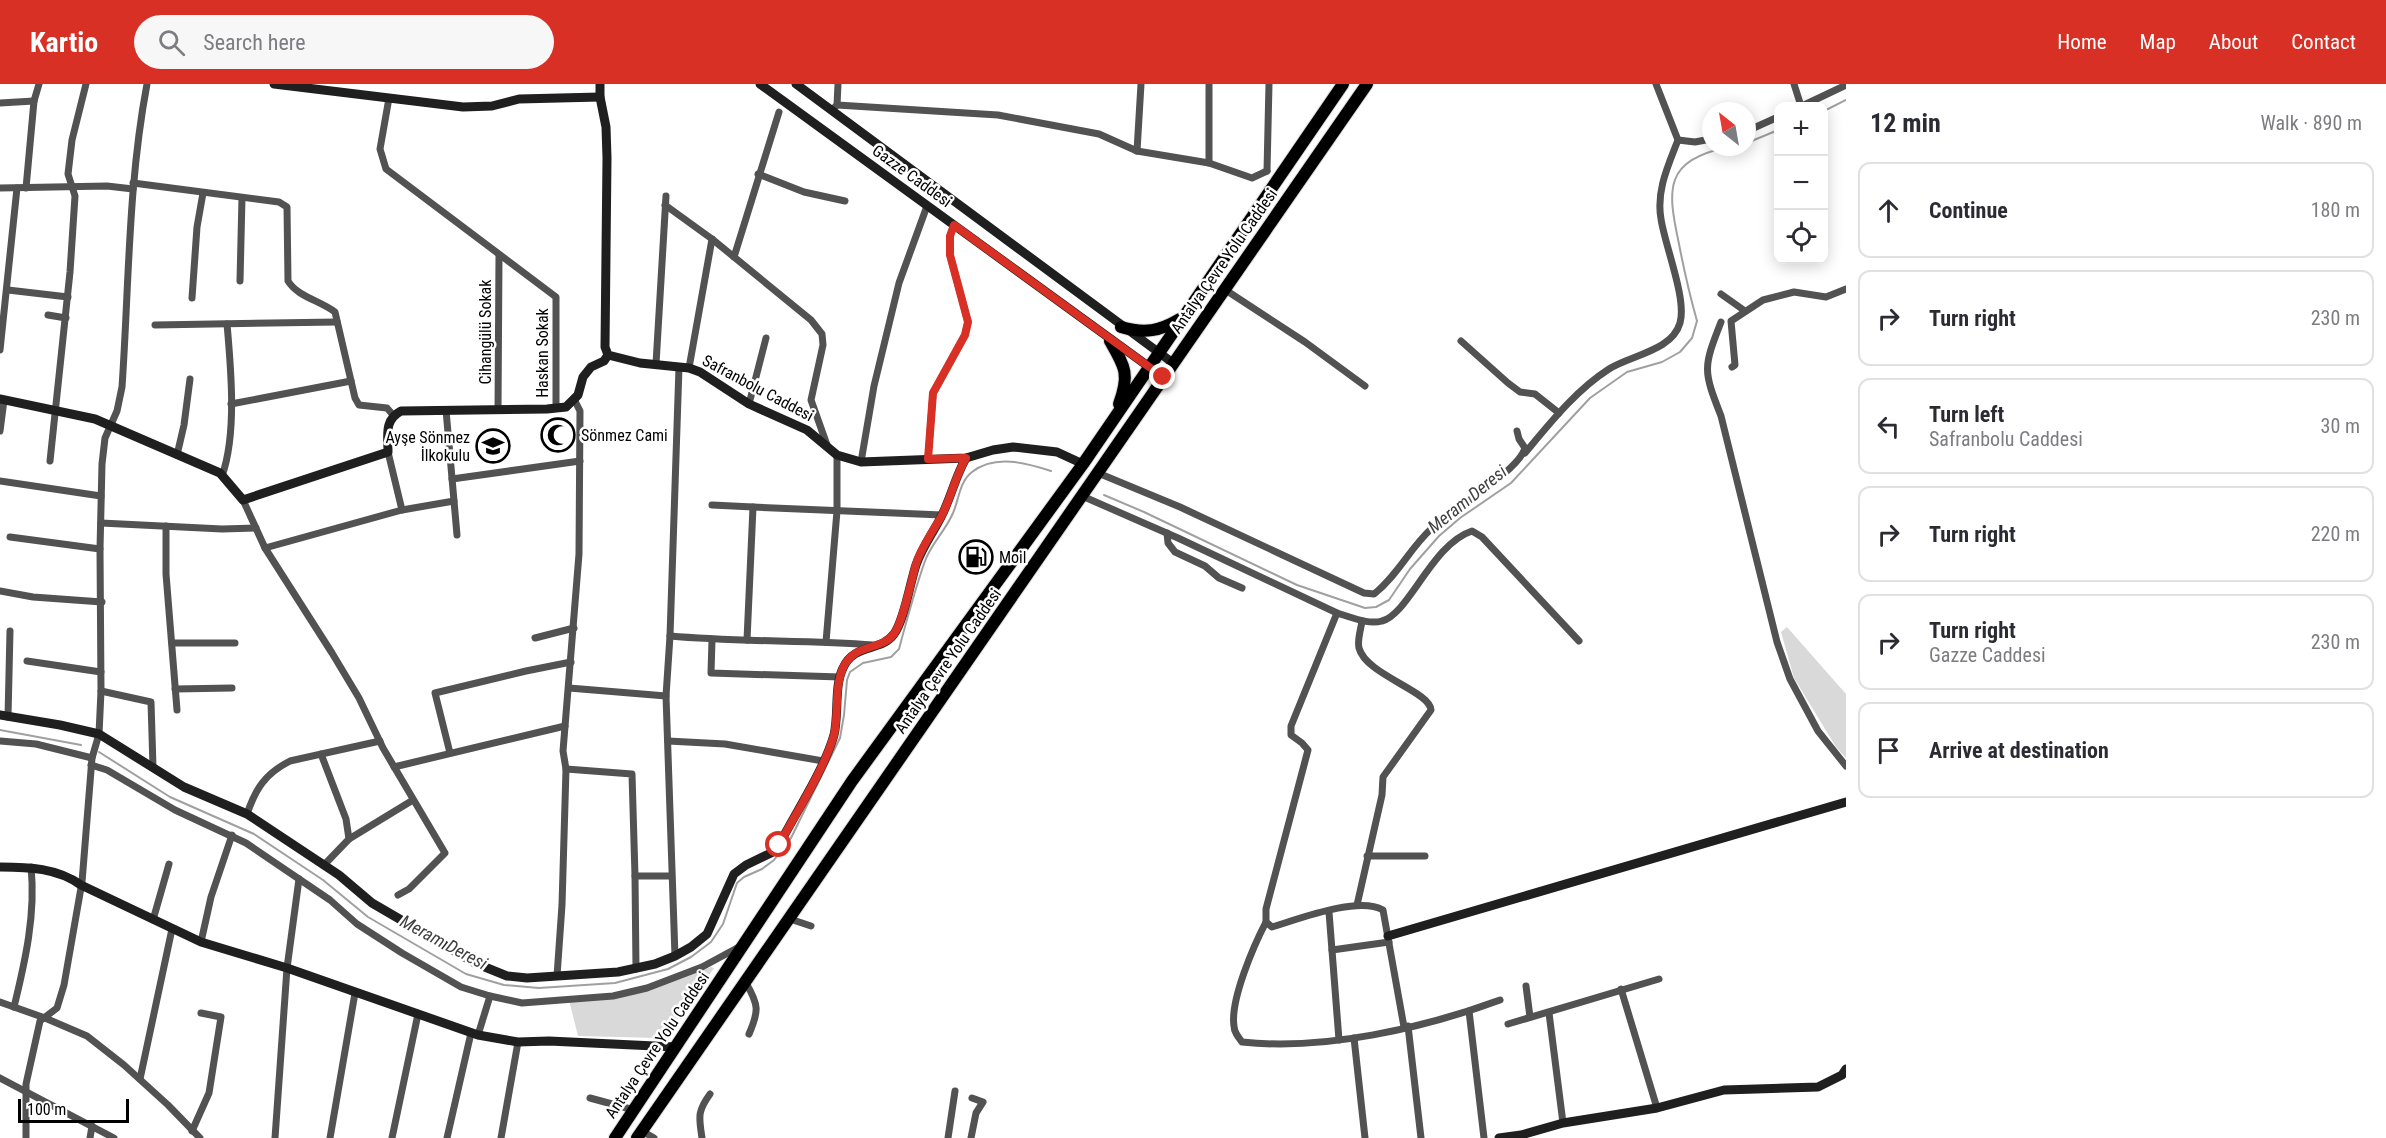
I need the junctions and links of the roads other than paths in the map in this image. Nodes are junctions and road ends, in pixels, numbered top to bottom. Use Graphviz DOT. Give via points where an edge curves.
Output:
graph roads {
  1 [pos="39,84"];
  2 [pos="86,84"];
  3 [pos="147,84"];
  4 [pos="600,84"];
  5 [pos="760,84"];
  6 [pos="796,84"];
  7 [pos="838,84"];
  8 [pos="1141,84"];
  9 [pos="1209,84"];
  10 [pos="1269,84"];
  11 [pos="1343,84"];
  12 [pos="1367,84"];
  13 [pos="1656,84"];
  14 [pos="1794,84"];
  15 [pos="279,85"];
  16 [pos="1846,85"];
  17 [pos="332,87"];
  18 [pos="600,97"];
  19 [pos="389,98"];
  20 [pos="34,101"];
  21 [pos="1801,102"];
  22 [pos="1810,102"];
  23 [pos="0,103"];
  24 [pos="834,108"];
  25 [pos="779,112"];
  26 [pos="1774,119"];
  27 [pos="1756,127"];
  28 [pos="1678,140"];
  29 [pos="1702,141"];
  30 [pos="1137,151"];
  31 [pos="1209,163"];
  32 [pos="758,174"];
  33 [pos="1272,175"];
  34 [pos="133,186"];
  35 [pos="71,187"];
  36 [pos="17,188"];
  37 [pos="26,188"];
  38 [pos="0,189"];
  39 [pos="203,193"];
  40 [pos="666,196"];
  41 [pos="242,198"];
  42 [pos="845,201"];
  43 [pos="665,205"];
  44 [pos="927,206"];
  45 [pos="954,225"];
  46 [pos="712,239"];
  47 [pos="499,255"];
  48 [pos="734,257"];
  49 [pos="240,281"];
  50 [pos="1224,289"];
  51 [pos="8,290"];
  52 [pos="1846,290"];
  53 [pos="1721,294"];
  54 [pos="68,297"];
  55 [pos="192,298"];
  56 [pos="1745,312"];
  57 [pos="48,315"];
  58 [pos="1184,316"];
  59 [pos="66,318"];
  60 [pos="1731,321"];
  61 [pos="338,322"];
  62 [pos="227,324"];
  63 [pos="155,325"];
  64 [pos="1121,327"];
  65 [pos="766,338"];
  66 [pos="1110,341"];
  67 [pos="1461,341"];
  68 [pos="0,350"];
  69 [pos="1159,352"];
  70 [pos="608,355"];
  71 [pos="1173,363"];
  72 [pos="656,364"];
  73 [pos="1148,367"];
  74 [pos="1732,367"];
  75 [pos="684,368"];
  76 [pos="1163,377"];
  77 [pos="190,379"];
  78 [pos="351,381"];
  79 [pos="1365,386"];
  80 [pos="573,399"];
  81 [pos="2,400"];
  82 [pos="231,404"];
  83 [pos="749,404"];
  84 [pos="556,408"];
  85 [pos="446,410"];
  86 [pos="498,410"];
  87 [pos="57,411"];
  88 [pos="1559,413"];
  89 [pos="393,415"];
  90 [pos="1114,418"];
  91 [pos="110,426"];
  92 [pos="0,431"];
  93 [pos="1517,431"];
  94 [pos="828,447"];
  95 [pos="388,452"];
  96 [pos="177,454"];
  97 [pos="1523,454"];
  98 [pos="837,455"];
  99 [pos="966,458"];
  100 [pos="928,459"];
  101 [pos="50,461"];
  102 [pos="580,461"];
  103 [pos="861,462"];
  104 [pos="1083,464"];
  105 [pos="1098,473"];
  106 [pos="222,476"];
  107 [pos="452,479"];
  108 [pos="0,481"];
  109 [pos="101,496"];
  110 [pos="1082,496"];
  111 [pos="243,500"];
  112 [pos="454,501"];
  113 [pos="711,504"];
  114 [pos="753,507"];
  115 [pos="402,510"];
  116 [pos="837,511"];
  117 [pos="942,516"];
  118 [pos="101,523"];
  119 [pos="166,526"];
  120 [pos="256,528"];
  121 [pos="1167,533"];
  122 [pos="458,535"];
  123 [pos="10,537"];
  124 [pos="265,548"];
  125 [pos="100,549"];
  126 [pos="1242,588"];
  127 [pos="0,591"];
  128 [pos="102,602"];
  129 [pos="1337,613"];
  130 [pos="1362,621"];
  131 [pos="574,628"];
  132 [pos="10,631"];
  133 [pos="670,636"];
  134 [pos="535,638"];
  135 [pos="712,640"];
  136 [pos="747,640"];
  137 [pos="1580,641"];
  138 [pos="826,642"];
  139 [pos="172,643"];
  140 [pos="235,643"];
  141 [pos="873,645"];
  142 [pos="27,661"];
  143 [pos="571,663"];
  144 [pos="101,672"];
  145 [pos="840,677"];
  146 [pos="232,688"];
  147 [pos="569,688"];
  148 [pos="175,689"];
  149 [pos="101,691"];
  150 [pos="666,696"];
  151 [pos="177,710"];
  152 [pos="4,716"];
  153 [pos="565,726"];
  154 [pos="99,734"];
  155 [pos="0,741"];
  156 [pos="380,741"];
  157 [pos="668,741"];
  158 [pos="450,753"];
  159 [pos="321,754"];
  160 [pos="823,761"];
  161 [pos="92,762"];
  162 [pos="1846,766"];
  163 [pos="153,767"];
  164 [pos="394,767"];
  165 [pos="566,769"];
  166 [pos="413,800"];
  167 [pos="1846,802"];
  168 [pos="247,814"];
  169 [pos="232,835"];
  170 [pos="349,839"];
  171 [pos="1367,856"];
  172 [pos="1425,856"];
  173 [pos="169,864"];
  174 [pos="324,865"];
  175 [pos="0,867"];
  176 [pos="31,867"];
  177 [pos="635,876"];
  178 [pos="671,876"];
  179 [pos="299,879"];
  180 [pos="81,885"];
  181 [pos="398,895"];
  182 [pos="1357,905"];
  183 [pos="1329,912"];
  184 [pos="790,919"];
  185 [pos="153,920"];
  186 [pos="1266,922"];
  187 [pos="811,926"];
  188 [pos="172,929"];
  189 [pos="1388,939"];
  190 [pos="201,942"];
  191 [pos="743,946"];
  192 [pos="1332,950"];
  193 [pos="675,956"];
  194 [pos="287,968"];
  195 [pos="636,969"];
  196 [pos="557,976"];
  197 [pos="1659,979"];
  198 [pos="746,983"];
  199 [pos="1526,986"];
  200 [pos="1621,989"];
  201 [pos="355,993"];
  202 [pos="490,996"];
  203 [pos="1500,999"];
  204 [pos="0,1002"];
  205 [pos="14,1007"];
  206 [pos="1469,1011"];
  207 [pos="201,1013"];
  208 [pos="1549,1013"];
  209 [pos="418,1014"];
  210 [pos="1530,1017"];
  211 [pos="45,1018"];
  212 [pos="1508,1024"];
  213 [pos="1406,1027"];
  214 [pos="474,1034"];
  215 [pos="749,1034"];
  216 [pos="1354,1038"];
  217 [pos="1339,1040"];
  218 [pos="518,1042"];
  219 [pos="676,1047"];
  220 [pos="1846,1070"];
  221 [pos="0,1078"];
  222 [pos="140,1079"];
  223 [pos="26,1091"];
  224 [pos="955,1091"];
  225 [pos="710,1094"];
  226 [pos="590,1098"];
  227 [pos="972,1098"];
  228 [pos="1657,1108"];
  229 [pos="634,1110"];
  230 [pos="1563,1123"];
  231 [pos="93,1126"];
  232 [pos="192,1131"];
  233 [pos="640,1135"];
  234 [pos="26,1138"];
  235 [pos="90,1138"];
  236 [pos="114,1138"];
  237 [pos="200,1138"];
  238 [pos="275,1138"];
  239 [pos="330,1138"];
  240 [pos="392,1138"];
  241 [pos="447,1138"];
  242 [pos="501,1138"];
  243 [pos="615,1138"];
  244 [pos="654,1138"];
  245 [pos="702,1138"];
  246 [pos="948,1138"];
  247 [pos="971,1138"];
  248 [pos="1365,1138"];
  249 [pos="1421,1138"];
  250 [pos="1484,1138"];
  251 [pos="1499,1138"];
  1 -- 20 [label="street"];
  2 -- 35 [label="street" via="72,140 68,174"];
  3 -- 34 [label="street"];
  4 -- 18 [label="street"];
  5 -- 44 [label="street, Gazze Caddesi"];
  6 -- 24 [label="street, Gazze Caddesi"];
  7 -- 24 [label="street"];
  8 -- 30 [label="street"];
  9 -- 31 [label="street"];
  10 -- 33 [label="street"];
  11 -- 33 [label="highway, Antalya Çevre Yolu Caddesi"];
  12 -- 50 [label="highway, Antalya Çevre Yolu Caddesi"];
  13 -- 28 [label="street"];
  14 -- 21 [label="street"];
  15 -- 17 [label="street"];
  16 -- 22 [label="street"];
  17 -- 19 [label="street"];
  18 -- 19 [label="street" via="519,99 492,106 463,107"];
  18 -- 70 [label="street" via="607,158"];
  19 -- 47 [label="street" via="380,149 386,169"];
  20 -- 23 [label="street"];
  20 -- 37 [label="street"];
  24 -- 30 [label="street" via="998,115 1100,134"];
  24 -- 64 [label="street, Gazze Caddesi"];
  25 -- 32 [label="street"];
  26 -- 27 [label="street"];
  28 -- 29 [label="street"];
  28 -- 88 [label="street" via="1660,194 1661,219 1681,308 1680,324 1669,339 1610,368"];
  30 -- 31 [label="street"];
  31 -- 33 [label="street" via="1252,178"];
  32 -- 42 [label="street" via="804,192"];
  32 -- 48 [label="street"];
  33 -- 58 [label="highway, Antalya Çevre Yolu Caddesi"];
  34 -- 35 [label="street"];
  34 -- 39 [label="street"];
  34 -- 91 [label="street" via="122,387"];
  35 -- 37 [label="street"];
  35 -- 54 [label="street" via="75,196"];
  36 -- 37 [label="street"];
  36 -- 38 [label="street"];
  36 -- 51 [label="street"];
  39 -- 41 [label="street"];
  39 -- 55 [label="street"];
  40 -- 43 [label="street"];
  41 -- 49 [label="street"];
  41 -- 61 [label="street" via="279,202 287,207 288,280 294,291 335,312"];
  43 -- 46 [label="street"];
  43 -- 72 [label="street"];
  44 -- 45 [label="street, Gazze Caddesi"];
  44 -- 103 [label="street" via="899,283 874,386"];
  45 -- 66 [label="street, Gazze Caddesi"];
  45 -- 100 [label="street" via="950,255 968,322 965,335 933,393"];
  46 -- 48 [label="street"];
  46 -- 75 [label="street"];
  47 -- 84 [label="street, Haskan Sokak" via="556,297"];
  47 -- 86 [label="street, Cihangülü Sokak"];
  48 -- 94 [label="street" via="812,320 822,334 811,400"];
  50 -- 71 [label="highway, Antalya Çevre Yolu Caddesi"];
  50 -- 79 [label="street"];
  51 -- 54 [label="street"];
  51 -- 68 [label="street"];
  52 -- 56 [label="street" via="1826,297 1794,292 1763,300"];
  53 -- 56 [label="street"];
  54 -- 59 [label="street"];
  56 -- 60 [label="street"];
  57 -- 59 [label="street"];
  58 -- 64 [label="highway" via="1155,331"];
  58 -- 69 [label="highway, Antalya Çevre Yolu Caddesi"];
  59 -- 87 [label="street"];
  60 -- 74 [label="street" via="1736,356"];
  60 -- 162 [label="street" via="1718,320 1707,359 1708,384 1790,679 1818,731"];
  61 -- 62 [label="street"];
  61 -- 78 [label="street"];
  62 -- 63 [label="street"];
  62 -- 82 [label="street"];
  64 -- 69 [label="street, Gazze Caddesi"];
  65 -- 83 [label="street"];
  66 -- 73 [label="street, Gazze Caddesi"];
  66 -- 90 [label="highway" via="1125,370"];
  67 -- 88 [label="street" via="1520,392 1535,394"];
  69 -- 71 [label="street, Gazze Caddesi"];
  69 -- 73 [label="highway, Antalya Çevre Yolu Caddesi"];
  70 -- 72 [label="street, Safranbolu Caddesi"];
  70 -- 80 [label="street" via="583,377"];
  71 -- 76 [label="highway, Antalya Çevre Yolu Caddesi"];
  72 -- 75 [label="street, Safranbolu Caddesi"];
  73 -- 76 [label="street, Gazze Caddesi"];
  73 -- 90 [label="highway, Antalya Çevre Yolu Caddesi"];
  75 -- 83 [label="street, Safranbolu Caddesi" via="700,372"];
  75 -- 133 [label="street"];
  76 -- 105 [label="highway, Antalya Çevre Yolu Caddesi"];
  77 -- 96 [label="street"];
  78 -- 82 [label="street"];
  78 -- 89 [label="street" via="359,405 387,408"];
  80 -- 84 [label="street" via="566,407"];
  80 -- 102 [label="street" via="580,411"];
  81 -- 87 [label="street"];
  81 -- 92 [label="street"];
  82 -- 106 [label="street" via="228,461"];
  83 -- 94 [label="street, Safranbolu Caddesi" via="807,430"];
  84 -- 86 [label="street"];
  85 -- 86 [label="street"];
  85 -- 89 [label="street" via="401,411"];
  85 -- 107 [label="street"];
  87 -- 91 [label="street"];
  87 -- 101 [label="street"];
  88 -- 97 [label="street"];
  89 -- 95 [label="street" via="387,424"];
  90 -- 104 [label="highway, Antalya Çevre Yolu Caddesi"];
  91 -- 96 [label="street"];
  91 -- 109 [label="street" via="105,438"];
  93 -- 97 [label="street" via="1525,448"];
  94 -- 98 [label="street, Safranbolu Caddesi"];
  95 -- 111 [label="street"];
  95 -- 115 [label="street"];
  96 -- 106 [label="street"];
  97 -- 105 [label="street" via="1498,479 1430,530 1374,594 1364,593"];
  98 -- 103 [label="street, Safranbolu Caddesi"];
  98 -- 116 [label="street"];
  99 -- 100 [label="street, Safranbolu Caddesi"];
  99 -- 104 [label="street, Safranbolu Caddesi" via="1012,447 1033,448 1057,452"];
  99 -- 117 [label="street"];
  100 -- 103 [label="street, Safranbolu Caddesi"];
  102 -- 107 [label="street"];
  102 -- 131 [label="street"];
  104 -- 191 [label="highway, Antalya Çevre Yolu Caddesi" via="852,781"];
  105 -- 110 [label="highway, Antalya Çevre Yolu Caddesi"];
  106 -- 111 [label="street"];
  107 -- 112 [label="street"];
  108 -- 109 [label="street"];
  109 -- 118 [label="street"];
  110 -- 121 [label="street"];
  110 -- 184 [label="highway, Antalya Çevre Yolu Caddesi"];
  111 -- 120 [label="street"];
  112 -- 115 [label="street"];
  112 -- 122 [label="street"];
  113 -- 114 [label="street"];
  114 -- 116 [label="street"];
  114 -- 136 [label="street"];
  115 -- 124 [label="street"];
  116 -- 117 [label="street"];
  116 -- 138 [label="street"];
  117 -- 141 [label="street" via="919,555 895,633 882,644"];
  118 -- 119 [label="street"];
  118 -- 125 [label="street"];
  119 -- 120 [label="street"];
  119 -- 139 [label="street"];
  120 -- 124 [label="street"];
  121 -- 126 [label="street" via="1175,552"];
  121 -- 129 [label="street"];
  123 -- 125 [label="street"];
  124 -- 156 [label="street" via="332,652"];
  125 -- 128 [label="street"];
  127 -- 128 [label="street"];
  128 -- 144 [label="street"];
  129 -- 130 [label="street"];
  129 -- 186 [label="street" via="1291,726 1291,735 1308,750 1266,909"];
  130 -- 137 [label="street" via="1380,622 1393,617 1444,551 1472,531"];
  130 -- 171 [label="street" via="1358,646 1364,659 1428,701 1431,710 1383,777"];
  131 -- 134 [label="street"];
  131 -- 143 [label="street"];
  132 -- 152 [label="street"];
  133 -- 135 [label="street"];
  133 -- 150 [label="street"];
  135 -- 136 [label="street"];
  135 -- 145 [label="street" via="711,672"];
  136 -- 138 [label="street"];
  138 -- 141 [label="street"];
  139 -- 140 [label="street"];
  139 -- 148 [label="street"];
  141 -- 145 [label="street" via="851,656"];
  142 -- 144 [label="street"];
  143 -- 147 [label="street"];
  143 -- 158 [label="street" via="435,693"];
  144 -- 149 [label="street"];
  145 -- 160 [label="street" via="838,718"];
  146 -- 148 [label="street"];
  147 -- 150 [label="street"];
  147 -- 153 [label="street"];
  148 -- 151 [label="street"];
  149 -- 154 [label="street"];
  149 -- 163 [label="street" via="152,702"];
  150 -- 157 [label="street"];
  152 -- 154 [label="street"];
  153 -- 158 [label="street"];
  153 -- 165 [label="street"];
  154 -- 161 [label="street"];
  154 -- 163 [label="street"];
  155 -- 161 [label="street" via="36,744"];
  156 -- 159 [label="street"];
  156 -- 164 [label="street"];
  157 -- 160 [label="street" via="725,744"];
  157 -- 178 [label="street"];
  158 -- 164 [label="street"];
  159 -- 168 [label="street" via="276,768 256,789"];
  159 -- 170 [label="street" via="346,819"];
  160 -- 193 [label="street" via="779,845 734,874 707,934"];
  161 -- 169 [label="street" via="175,810"];
  161 -- 180 [label="street"];
  163 -- 168 [label="street" via="184,788"];
  164 -- 166 [label="street"];
  165 -- 177 [label="street" via="632,774"];
  165 -- 196 [label="street"];
  166 -- 170 [label="street"];
  166 -- 181 [label="street" via="445,853 410,889"];
  167 -- 189 [label="street"];
  168 -- 174 [label="street"];
  169 -- 179 [label="street"];
  169 -- 190 [label="street"];
  170 -- 174 [label="street"];
  171 -- 172 [label="street"];
  171 -- 182 [label="street"];
  173 -- 185 [label="street"];
  174 -- 196 [label="street" via="372,903 475,963 507,976"];
  175 -- 176 [label="street"];
  176 -- 180 [label="street" via="68,876"];
  176 -- 205 [label="street" via="34,889 27,951"];
  177 -- 178 [label="street"];
  177 -- 195 [label="street"];
  178 -- 193 [label="street"];
  179 -- 194 [label="street"];
  179 -- 202 [label="street" via="402,953 461,987"];
  180 -- 185 [label="street"];
  180 -- 211 [label="street" via="64,985 57,1008"];
  182 -- 183 [label="street"];
  182 -- 189 [label="street" via="1375,905 1383,910"];
  183 -- 186 [label="street" via="1272,927"];
  183 -- 192 [label="street"];
  184 -- 187 [label="street"];
  184 -- 198 [label="highway, Antalya Çevre Yolu Caddesi"];
  185 -- 188 [label="street"];
  186 -- 217 [label="street" via="1252,949 1236,1002 1233,1025 1237,1035 1242,1042 1273,1046"];
  188 -- 190 [label="street"];
  188 -- 222 [label="street"];
  189 -- 192 [label="street"];
  189 -- 213 [label="street"];
  190 -- 194 [label="street"];
  191 -- 202 [label="street" via="702,967 613,996 522,1003"];
  191 -- 219 [label="highway, Antalya Çevre Yolu Caddesi"];
  192 -- 217 [label="street"];
  193 -- 195 [label="street"];
  194 -- 201 [label="street"];
  194 -- 238 [label="street"];
  195 -- 196 [label="street"];
  197 -- 200 [label="street"];
  198 -- 215 [label="street" via="756,1000 755,1021"];
  198 -- 233 [label="highway, Antalya Çevre Yolu Caddesi"];
  199 -- 210 [label="street"];
  200 -- 208 [label="street"];
  200 -- 228 [label="street"];
  201 -- 209 [label="street"];
  201 -- 239 [label="street"];
  202 -- 214 [label="street"];
  203 -- 206 [label="street"];
  204 -- 205 [label="street"];
  205 -- 211 [label="street"];
  206 -- 213 [label="street"];
  206 -- 250 [label="street"];
  207 -- 232 [label="street" via="221,1017 209,1093"];
  208 -- 210 [label="street"];
  208 -- 230 [label="street"];
  209 -- 214 [label="street"];
  209 -- 240 [label="street"];
  210 -- 212 [label="street"];
  211 -- 222 [label="street" via="87,1036"];
  211 -- 223 [label="street" via="40,1022"];
  213 -- 216 [label="street"];
  213 -- 249 [label="street"];
  214 -- 218 [label="street"];
  214 -- 241 [label="street"];
  216 -- 217 [label="street"];
  216 -- 248 [label="street"];
  218 -- 219 [label="street"];
  218 -- 242 [label="street"];
  219 -- 229 [label="highway, Antalya Çevre Yolu Caddesi"];
  220 -- 228 [label="street" via="1818,1087 1724,1090"];
  221 -- 223 [label="street"];
  222 -- 232 [label="street"];
  223 -- 231 [label="street"];
  223 -- 234 [label="street"];
  224 -- 246 [label="street"];
  225 -- 245 [label="street" via="700,1107"];
  226 -- 229 [label="street"];
  227 -- 247 [label="street" via="983,1102 976,1113"];
  228 -- 230 [label="street"];
  229 -- 243 [label="highway, Antalya Çevre Yolu Caddesi"];
  230 -- 251 [label="street"];
  231 -- 235 [label="street"];
  231 -- 236 [label="street"];
  232 -- 237 [label="street"];
  233 -- 244 [label="street"];
}
